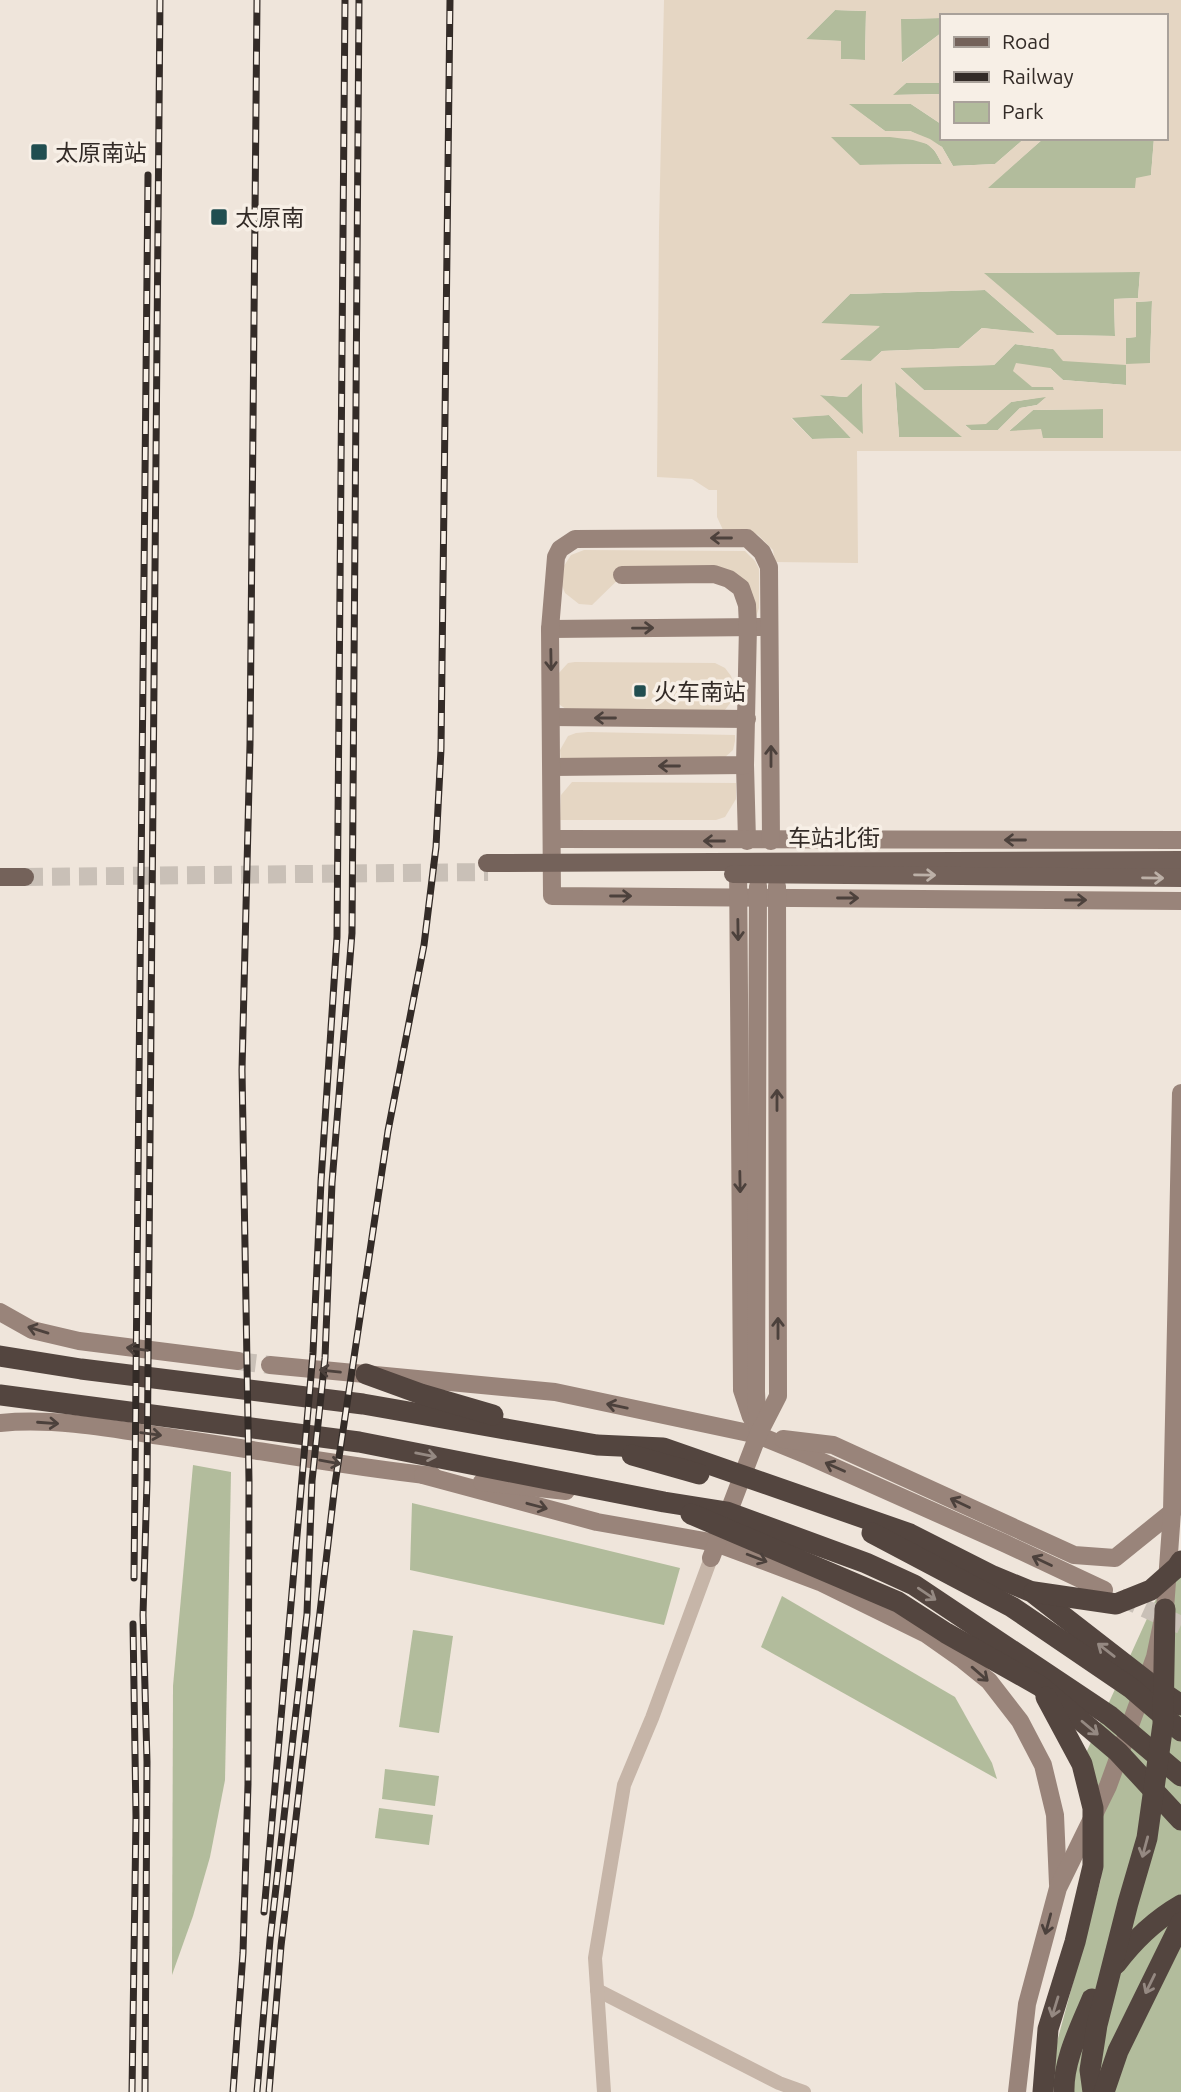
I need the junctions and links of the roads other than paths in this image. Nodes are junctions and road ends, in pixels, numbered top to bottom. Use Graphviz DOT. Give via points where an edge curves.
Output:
graph roads {
  1 [pos="622,575"];
  2 [pos="748,626"];
  3 [pos="771,628"];
  4 [pos="550,629"];
  5 [pos="551,717"];
  6 [pos="747,719"];
  7 [pos="745,765"];
  8 [pos="552,767"];
  9 [pos="553,833"];
  10 [pos="762,837"];
  11 [pos="1181,840"];
  12 [pos="1181,860"];
  13 [pos="487,867"];
  14 [pos="0,868"];
  15 [pos="738,868"];
  16 [pos="777,868"];
  17 [pos="808,868"];
  18 [pos="0,877"];
  19 [pos="1181,878"];
  20 [pos="761,897"];
  21 [pos="1181,901"];
  22 [pos="1181,1093"];
  23 [pos="0,1312"];
  24 [pos="0,1356"];
  25 [pos="239,1362"];
  26 [pos="270,1365"];
  27 [pos="366,1374"];
  28 [pos="0,1395"];
  29 [pos="0,1423"];
  30 [pos="758,1435"];
  31 [pos="597,1445"];
  32 [pos="424,1475"];
  33 [pos="664,1502"];
  34 [pos="1177,1504"];
  35 [pos="714,1550"];
  36 [pos="1181,1561"];
  37 [pos="1104,1590"];
  38 [pos="1032,1592"];
  39 [pos="1165,1608"];
  40 [pos="1041,1686"];
  41 [pos="1181,1705"];
  42 [pos="1181,1731"];
  43 [pos="1181,1776"];
  44 [pos="1181,1820"];
  45 [pos="1058,1888"];
  46 [pos="1181,1905"];
  47 [pos="1181,1923"];
  48 [pos="597,1990"];
  49 [pos="604,2092"];
  50 [pos="804,2092"];
  51 [pos="1017,2092"];
  52 [pos="1043,2092"];
  53 [pos="1064,2092"];
  54 [pos="1093,2092"];
  55 [pos="1104,2092"];
  1 -- 2 [label="street" via="714,574 729,579 741,588"];
  2 -- 3 [label="street"];
  4 -- 2 [label="street, one-way"];
  2 -- 6 [label="street"];
  3 -- 4 [label="street, one-way" via="769,567 747,538 734,538 575,539 556,557"];
  10 -- 3 [label="street, one-way"];
  4 -- 5 [label="street, one-way"];
  6 -- 5 [label="street, one-way"];
  5 -- 8 [label="street"];
  6 -- 7 [label="street"];
  7 -- 8 [label="street, one-way"];
  7 -- 10 [label="street" via="747,823"];
  8 -- 9 [label="street"];
  10 -- 9 [label="street, one-way"];
  9 -- 20 [label="street, one-way" via="552,896"];
  11 -- 10 [label="street, one-way"];
  10 -- 20 [label="street"];
  12 -- 17 [label="main road, 车站北街"];
  13 -- 15 [label="main road, 车站北街"];
  14 -- 18 [label="main road" via="25,872"];
  15 -- 16 [label="main road, 车站北街"];
  15 -- 30 [label="street, one-way" via="742,1390"];
  16 -- 17 [label="main road, 车站北街"];
  30 -- 16 [label="street, one-way" via="778,1396"];
  17 -- 19 [label="main road, one-way"];
  20 -- 21 [label="street, one-way"];
  20 -- 30 [label="street" via="763,1393"];
  22 -- 34 [label="street"];
  25 -- 23 [label="street, one-way" via="79,1341 32,1330"];
  24 -- 31 [label="highway" via="363,1404"];
  27 -- 26 [label="street, one-way"];
  30 -- 27 [label="street, one-way" via="555,1392"];
  27 -- 31 [label="highway"];
  28 -- 33 [label="highway, one-way" via="359,1442"];
  29 -- 32 [label="street, one-way" via="96,1426"];
  34 -- 30 [label="street, one-way" via="1115,1558 1074,1555 833,1445"];
  30 -- 35 [label="street"];
  37 -- 30 [label="street, one-way"];
  31 -- 38 [label="highway" via="663,1448 910,1534"];
  31 -- 42 [label="highway" via="729,1483 880,1536 1012,1608 1131,1688"];
  32 -- 33 [label="street"];
  32 -- 35 [label="street, one-way"];
  33 -- 40 [label="highway" via="898,1602"];
  33 -- 43 [label="highway, one-way" via="727,1512 866,1563 914,1586 1110,1716"];
  34 -- 39 [label="street"];
  35 -- 45 [label="street, one-way" via="820,1582 926,1633 989,1682 1020,1721 1043,1765 1055,1815"];
  35 -- 48 [label="street" via="624,1785 595,1958"];
  36 -- 38 [label="highway" via="1150,1590 1116,1604"];
  41 -- 38 [label="highway, one-way"];
  39 -- 45 [label="street" via="1155,1657 1108,1786"];
  39 -- 54 [label="highway, one-way" via="1163,1724 1147,1838 1097,2025 1090,2070"];
  40 -- 44 [label="highway, one-way" via="1118,1752"];
  40 -- 52 [label="highway, one-way" via="1082,1764 1093,1808 1093,1866 1048,2029"];
  45 -- 51 [label="street, one-way" via="1027,2004"];
  46 -- 53 [label="highway" via="1128,1948 1096,1990 1077,2035"];
  47 -- 55 [label="highway, one-way" via="1118,2051"];
  48 -- 49 [label="street"];
  48 -- 50 [label="street"];
}
